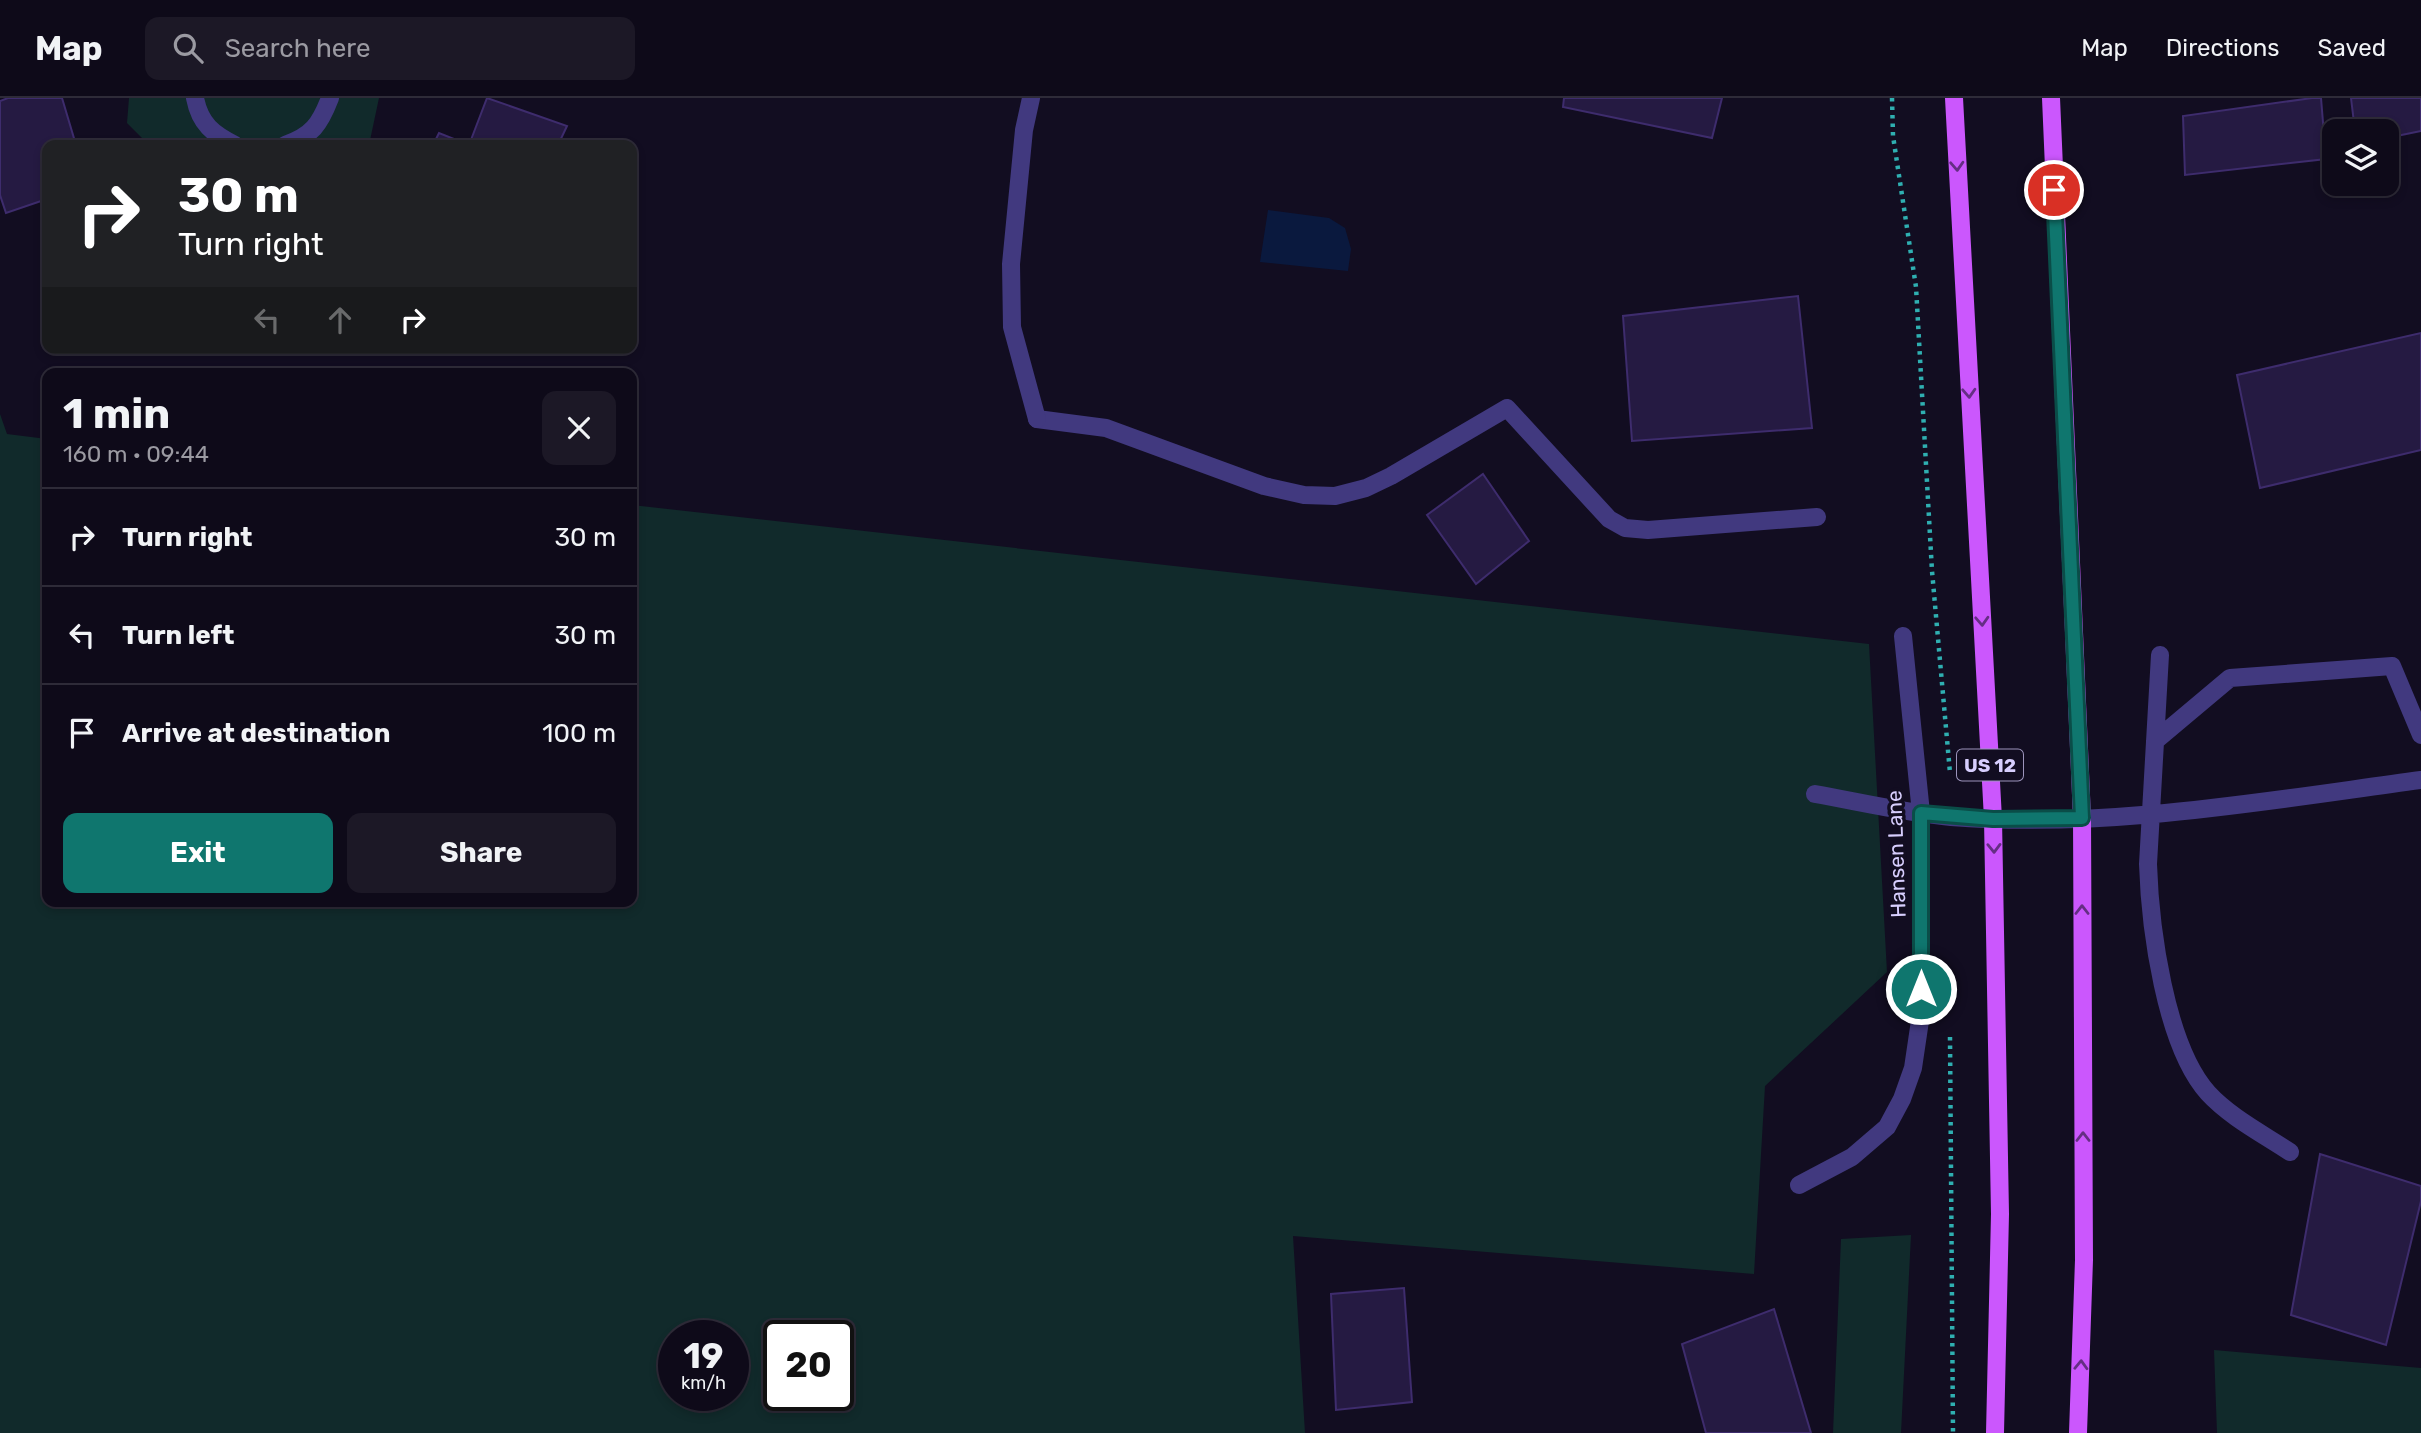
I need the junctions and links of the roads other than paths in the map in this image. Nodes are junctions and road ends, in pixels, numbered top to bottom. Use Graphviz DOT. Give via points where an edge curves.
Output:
graph roads {
  1 [pos="195,98"];
  2 [pos="330,98"];
  3 [pos="1031,98"];
  4 [pos="1954,98"];
  5 [pos="2044,98"];
  6 [pos="2051,98"];
  7 [pos="2052,135"];
  8 [pos="225,140"];
  9 [pos="301,140"];
  10 [pos="1817,517"];
  11 [pos="1903,636"];
  12 [pos="2160,655"];
  13 [pos="2421,735"];
  14 [pos="2155,741"];
  15 [pos="2421,780"];
  16 [pos="1815,794"];
  17 [pos="1921,813"];
  18 [pos="2150,816"];
  19 [pos="2082,818"];
  20 [pos="1993,819"];
  21 [pos="2290,1152"];
  22 [pos="1799,1185"];
  23 [pos="1995,1433"];
  24 [pos="2078,1433"];
  1 -- 8 [label="street" via="197,110 214,134"];
  2 -- 9 [label="street" via="322,118"];
  3 -- 10 [label="street" via="1011,264 1012,327 1037,419 1106,428 1264,486 1335,496 1391,476 1507,408 1609,519 1625,528"];
  4 -- 20 [label="main road, US 12, one-way"];
  5 -- 7 [label="main road"];
  6 -- 7 [label="main road"];
  7 -- 19 [label="main road"];
  11 -- 17 [label="street, Hansen Lane"];
  12 -- 14 [label="street"];
  13 -- 14 [label="street" via="2392,666 2230,678"];
  14 -- 18 [label="street"];
  15 -- 18 [label="street"];
  16 -- 17 [label="street"];
  17 -- 20 [label="street"];
  17 -- 22 [label="street, Hansen Lane" via="1921,1014 1913,1068 1886,1127 1852,1157"];
  18 -- 19 [label="street"];
  18 -- 21 [label="street" via="2149,896 2165,996 2181,1049 2208,1092"];
  19 -- 20 [label="street"];
  24 -- 19 [label="main road, one-way" via="2084,1260"];
  20 -- 23 [label="main road, US 12, one-way" via="2000,1214"];
}
